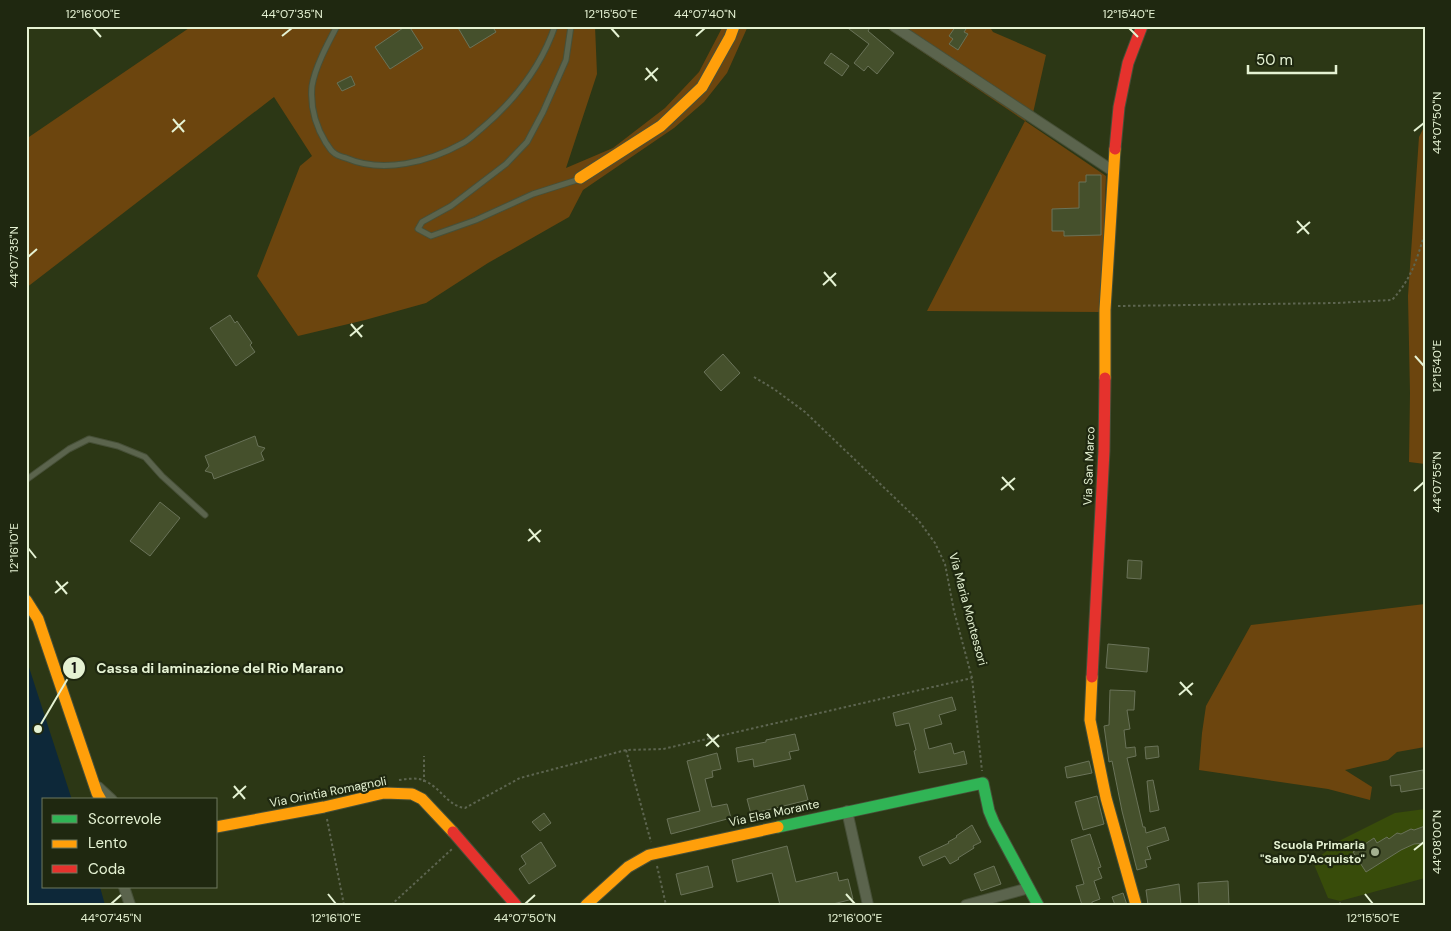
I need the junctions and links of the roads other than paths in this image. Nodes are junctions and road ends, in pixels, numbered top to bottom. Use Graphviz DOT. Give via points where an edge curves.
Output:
graph roads {
  1 [pos="337,26"];
  2 [pos="555,26"];
  3 [pos="571,26"];
  4 [pos="734,26"];
  5 [pos="894,26"];
  6 [pos="1142,26"];
  7 [pos="1113,171"];
  8 [pos="580,178"];
  9 [pos="26,480"];
  10 [pos="205,515"];
  11 [pos="26,600"];
  12 [pos="94,782"];
  13 [pos="100,798"];
  14 [pos="110,798"];
  15 [pos="847,812"];
  16 [pos="218,827"];
  17 [pos="124,888"];
  18 [pos="1029,888"];
  19 [pos="130,905"];
  20 [pos="516,905"];
  21 [pos="586,905"];
  22 [pos="868,905"];
  23 [pos="966,905"];
  24 [pos="1038,905"];
  25 [pos="1136,905"];
  1 -- 2 [label="lane" via="312,84 312,107 318,130 333,152 355,162 382,166 408,164 464,143 504,108 538,64"];
  3 -- 8 [label="lane" via="566,60 527,142 506,164 451,206 422,222 418,229 431,236 476,220 532,194"];
  4 -- 8 [label="street" via="702,87 661,126"];
  5 -- 7 [label="street"];
  6 -- 7 [label="street, Via San Marco" via="1128,63 1119,107"];
  7 -- 25 [label="street, Via San Marco" via="1105,306 1104,452 1090,720 1106,798"];
  9 -- 10 [label="lane" via="69,449 89,439 145,457"];
  11 -- 12 [label="street" via="38,619"];
  12 -- 13 [label="street"];
  12 -- 14 [label="street"];
  15 -- 18 [label="street, Via Elsa Morante" via="983,783 989,811"];
  15 -- 21 [label="street, Via Elsa Morante" via="654,854 628,868"];
  15 -- 22 [label="street"];
  16 -- 20 [label="street, Via Orintia Romagnoli" via="384,793 412,794 422,799"];
  17 -- 19 [label="street"];
  18 -- 23 [label="street"];
  18 -- 24 [label="street"];
}
